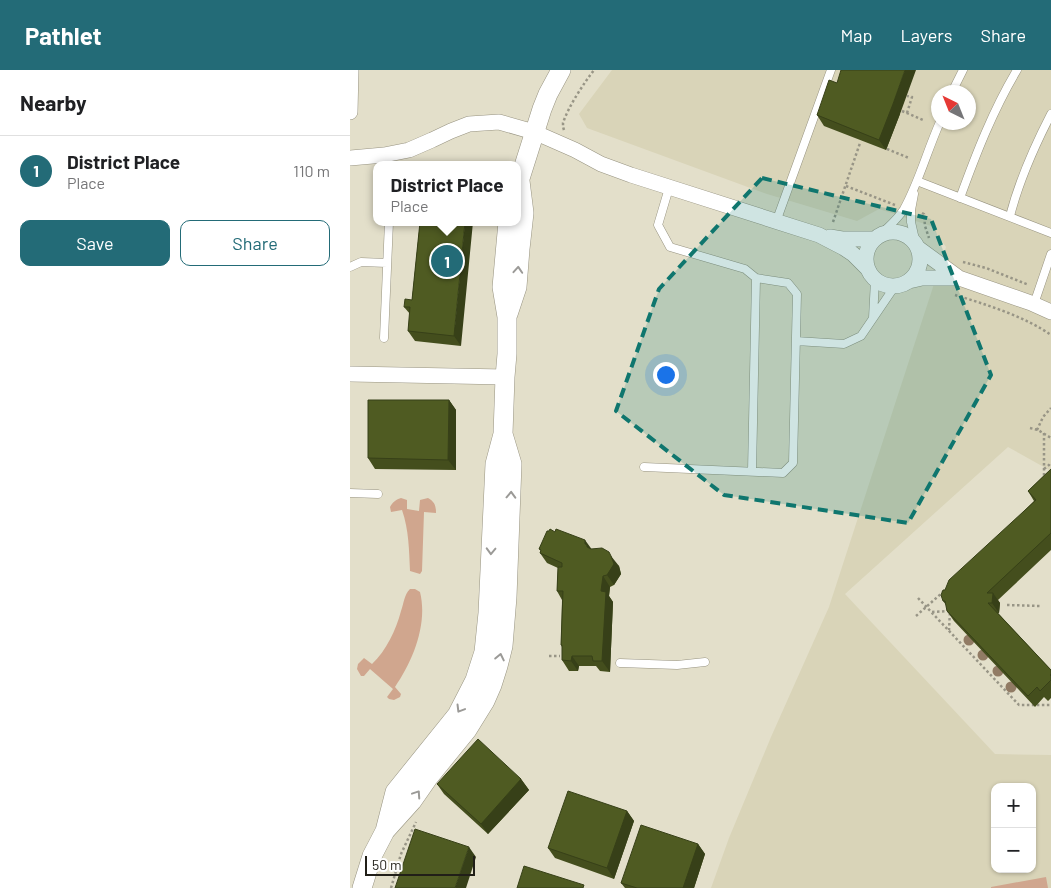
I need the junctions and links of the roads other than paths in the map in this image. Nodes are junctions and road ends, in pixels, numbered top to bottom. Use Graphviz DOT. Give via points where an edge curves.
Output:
graph roads {
  1 [pos="351,70"];
  2 [pos="831,70"];
  3 [pos="962,70"];
  4 [pos="1017,70"];
  5 [pos="562,72"];
  6 [pos="955,85"];
  7 [pos="350,112"];
  8 [pos="1051,114"];
  9 [pos="937,130"];
  10 [pos="534,132"];
  11 [pos="350,158"];
  12 [pos="521,174"];
  13 [pos="917,181"];
  14 [pos="669,188"];
  15 [pos="521,198"];
  16 [pos="960,198"];
  17 [pos="908,209"];
  18 [pos="1010,216"];
  19 [pos="776,222"];
  20 [pos="389,226"];
  21 [pos="508,226"];
  22 [pos="1051,233"];
  23 [pos="819,235"];
  24 [pos="877,237"];
  25 [pos="921,244"];
  26 [pos="1051,254"];
  27 [pos="388,263"];
  28 [pos="350,267"];
  29 [pos="871,274"];
  30 [pos="756,278"];
  31 [pos="959,278"];
  32 [pos="902,284"];
  33 [pos="1034,304"];
  34 [pos="1051,312"];
  35 [pos="507,317"];
  36 [pos="873,318"];
  37 [pos="384,338"];
  38 [pos="796,341"];
  39 [pos="350,374"];
  40 [pos="505,377"];
  41 [pos="644,467"];
  42 [pos="752,471"];
  43 [pos="350,493"];
  44 [pos="378,494"];
  45 [pos="705,662"];
  46 [pos="620,663"];
  47 [pos="362,888"];
  1 -- 7 [label="street"];
  2 -- 19 [label="lane"];
  3 -- 6 [label="lane"];
  4 -- 16 [label="lane" via="987,128"];
  5 -- 10 [label="street" via="548,94"];
  8 -- 18 [label="lane" via="1023,176"];
  9 -- 13 [label="lane"];
  10 -- 11 [label="street" via="499,122 469,124 409,150"];
  10 -- 12 [label="street"];
  10 -- 14 [label="street" via="601,164"];
  13 -- 16 [label="lane"];
  13 -- 17 [label="lane"];
  14 -- 19 [label="street"];
  14 -- 30 [label="lane" via="658,226 670,247 745,269"];
  35 -- 15 [label="street, one-way" via="517,287 524,213"];
  16 -- 18 [label="lane"];
  17 -- 24 [label="lane"];
  17 -- 25 [label="lane"];
  18 -- 22 [label="lane"];
  19 -- 23 [label="street"];
  20 -- 27 [label="lane"];
  21 -- 35 [label="street" via="502,287"];
  23 -- 24 [label="street" via="842,239"];
  23 -- 29 [label="street" via="853,254"];
  24 -- 25 [label="street" via="897,232"];
  24 -- 29 [label="street" via="867,252"];
  25 -- 31 [label="street"];
  25 -- 32 [label="street" via="919,266 914,277"];
  26 -- 33 [label="lane"];
  27 -- 28 [label="lane" via="361,262"];
  27 -- 37 [label="lane"];
  29 -- 32 [label="street" via="881,284"];
  29 -- 36 [label="lane"];
  30 -- 38 [label="lane" via="788,283 797,294"];
  30 -- 42 [label="lane"];
  31 -- 32 [label="street" via="922,278"];
  31 -- 33 [label="street"];
  32 -- 36 [label="lane"];
  33 -- 34 [label="street"];
  35 -- 40 [label="street"];
  36 -- 38 [label="lane" via="860,336 844,344"];
  38 -- 42 [label="lane" via="793,463 782,473"];
  39 -- 40 [label="street"];
  40 -- 47 [label="street" via="503,434 494,464 488,613 480,667 456,715 395,792 385,831 372,856"];
  41 -- 42 [label="lane"];
  43 -- 44 [label="lane"];
  45 -- 46 [label="lane" via="677,665"];
}
